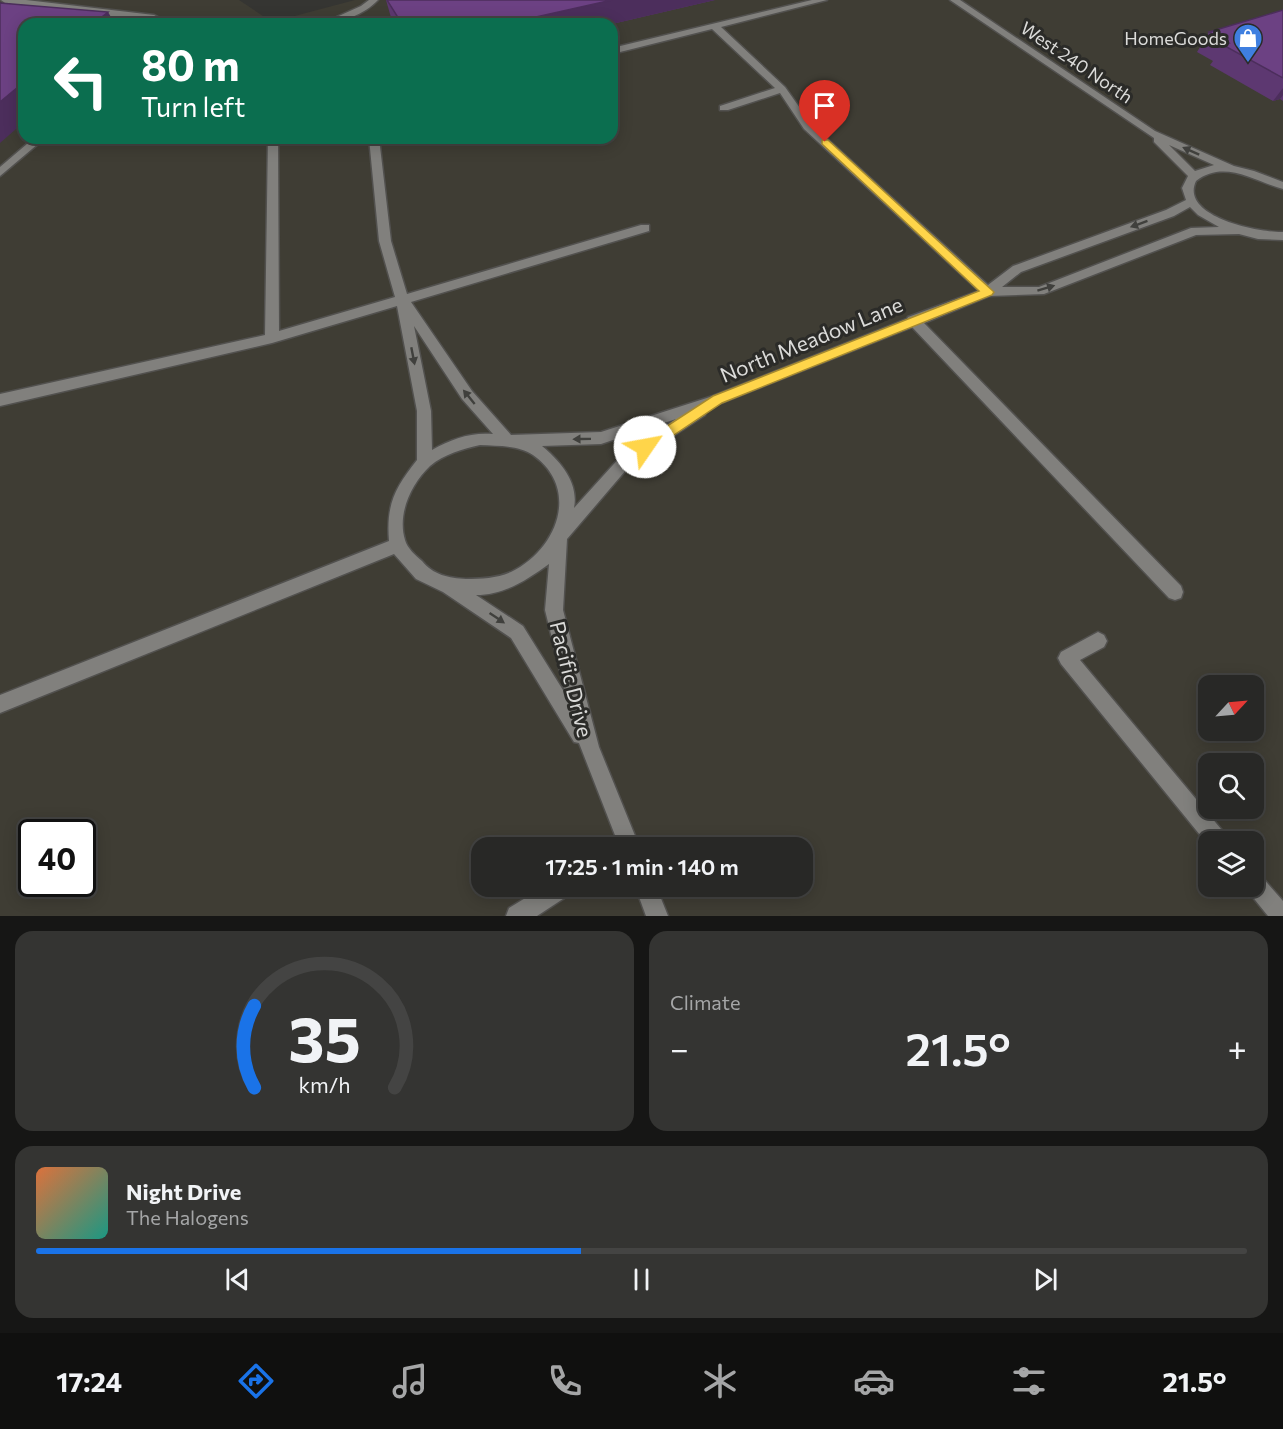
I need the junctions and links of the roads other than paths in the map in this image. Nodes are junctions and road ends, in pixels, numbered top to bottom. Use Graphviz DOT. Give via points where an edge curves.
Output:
graph roads {
  1 [pos="5,0"];
  2 [pos="374,0"];
  3 [pos="823,0"];
  4 [pos="954,0"];
  5 [pos="23,1"];
  6 [pos="154,18"];
  7 [pos="340,18"];
  8 [pos="714,26"];
  9 [pos="618,50"];
  10 [pos="782,89"];
  11 [pos="724,108"];
  12 [pos="1151,133"];
  13 [pos="33,144"];
  14 [pos="273,144"];
  15 [pos="375,144"];
  16 [pos="1231,169"];
  17 [pos="0,172"];
  18 [pos="1194,176"];
  19 [pos="1283,176"];
  20 [pos="1269,179"];
  21 [pos="1283,186"];
  22 [pos="1193,201"];
  23 [pos="645,228"];
  24 [pos="1238,231"];
  25 [pos="1281,238"];
  26 [pos="988,292"];
  27 [pos="402,298"];
  28 [pos="913,320"];
  29 [pos="272,338"];
  30 [pos="0,400"];
  31 [pos="718,400"];
  32 [pos="511,441"];
  33 [pos="425,462"];
  34 [pos="561,534"];
  35 [pos="397,546"];
  36 [pos="449,585"];
  37 [pos="1175,592"];
  38 [pos="1098,641"];
  39 [pos="0,704"];
  40 [pos="589,747"];
  41 [pos="1210,831"];
  42 [pos="626,837"];
  43 [pos="1264,895"];
  44 [pos="547,897"];
  45 [pos="649,897"];
  46 [pos="517,916"];
  47 [pos="657,916"];
  48 [pos="1282,916"];
  1 -- 5 [label="street"];
  2 -- 7 [label="street"];
  3 -- 8 [label="street"];
  4 -- 12 [label="street, West 240 North"];
  5 -- 6 [label="street"];
  8 -- 9 [label="street"];
  8 -- 10 [label="street"];
  10 -- 11 [label="street"];
  10 -- 26 [label="street" via="808,127"];
  16 -- 12 [label="street, West 240 North, one-way"];
  12 -- 18 [label="street, West 240 North"];
  13 -- 17 [label="street"];
  14 -- 29 [label="street"];
  15 -- 27 [label="street" via="385,241"];
  16 -- 18 [label="street"];
  16 -- 20 [label="street"];
  18 -- 22 [label="street" via="1188,192"];
  19 -- 20 [label="street"];
  20 -- 21 [label="street"];
  22 -- 24 [label="street" via="1203,212"];
  22 -- 26 [label="street, North Meadow Lane, one-way" via="1017,269"];
  23 -- 27 [label="street"];
  24 -- 25 [label="street"];
  26 -- 24 [label="street, North Meadow Lane, one-way" via="1040,291 1195,231"];
  26 -- 28 [label="street, North Meadow Lane"];
  27 -- 29 [label="street"];
  32 -- 27 [label="street, one-way" via="466,396"];
  27 -- 33 [label="street, one-way" via="424,411"];
  28 -- 31 [label="street, North Meadow Lane"];
  28 -- 37 [label="street"];
  29 -- 30 [label="street"];
  31 -- 32 [label="street, North Meadow Lane, one-way" via="601,438"];
  31 -- 34 [label="street, North Meadow Lane" via="627,459"];
  32 -- 33 [label="street" via="480,439 452,446"];
  32 -- 34 [label="street" via="538,451 562,476 568,500"];
  33 -- 35 [label="street" via="400,496 395,522"];
  34 -- 36 [label="street" via="545,557 516,578 485,587"];
  34 -- 40 [label="street, Pacific Drive" via="554,610"];
  35 -- 36 [label="street" via="422,574"];
  35 -- 39 [label="street"];
  36 -- 40 [label="street, Pacific Drive, one-way" via="517,632"];
  38 -- 41 [label="street" via="1067,658"];
  40 -- 42 [label="street"];
  43 -- 48 [label="street"];
  44 -- 46 [label="street"];
  45 -- 47 [label="street"];
}
